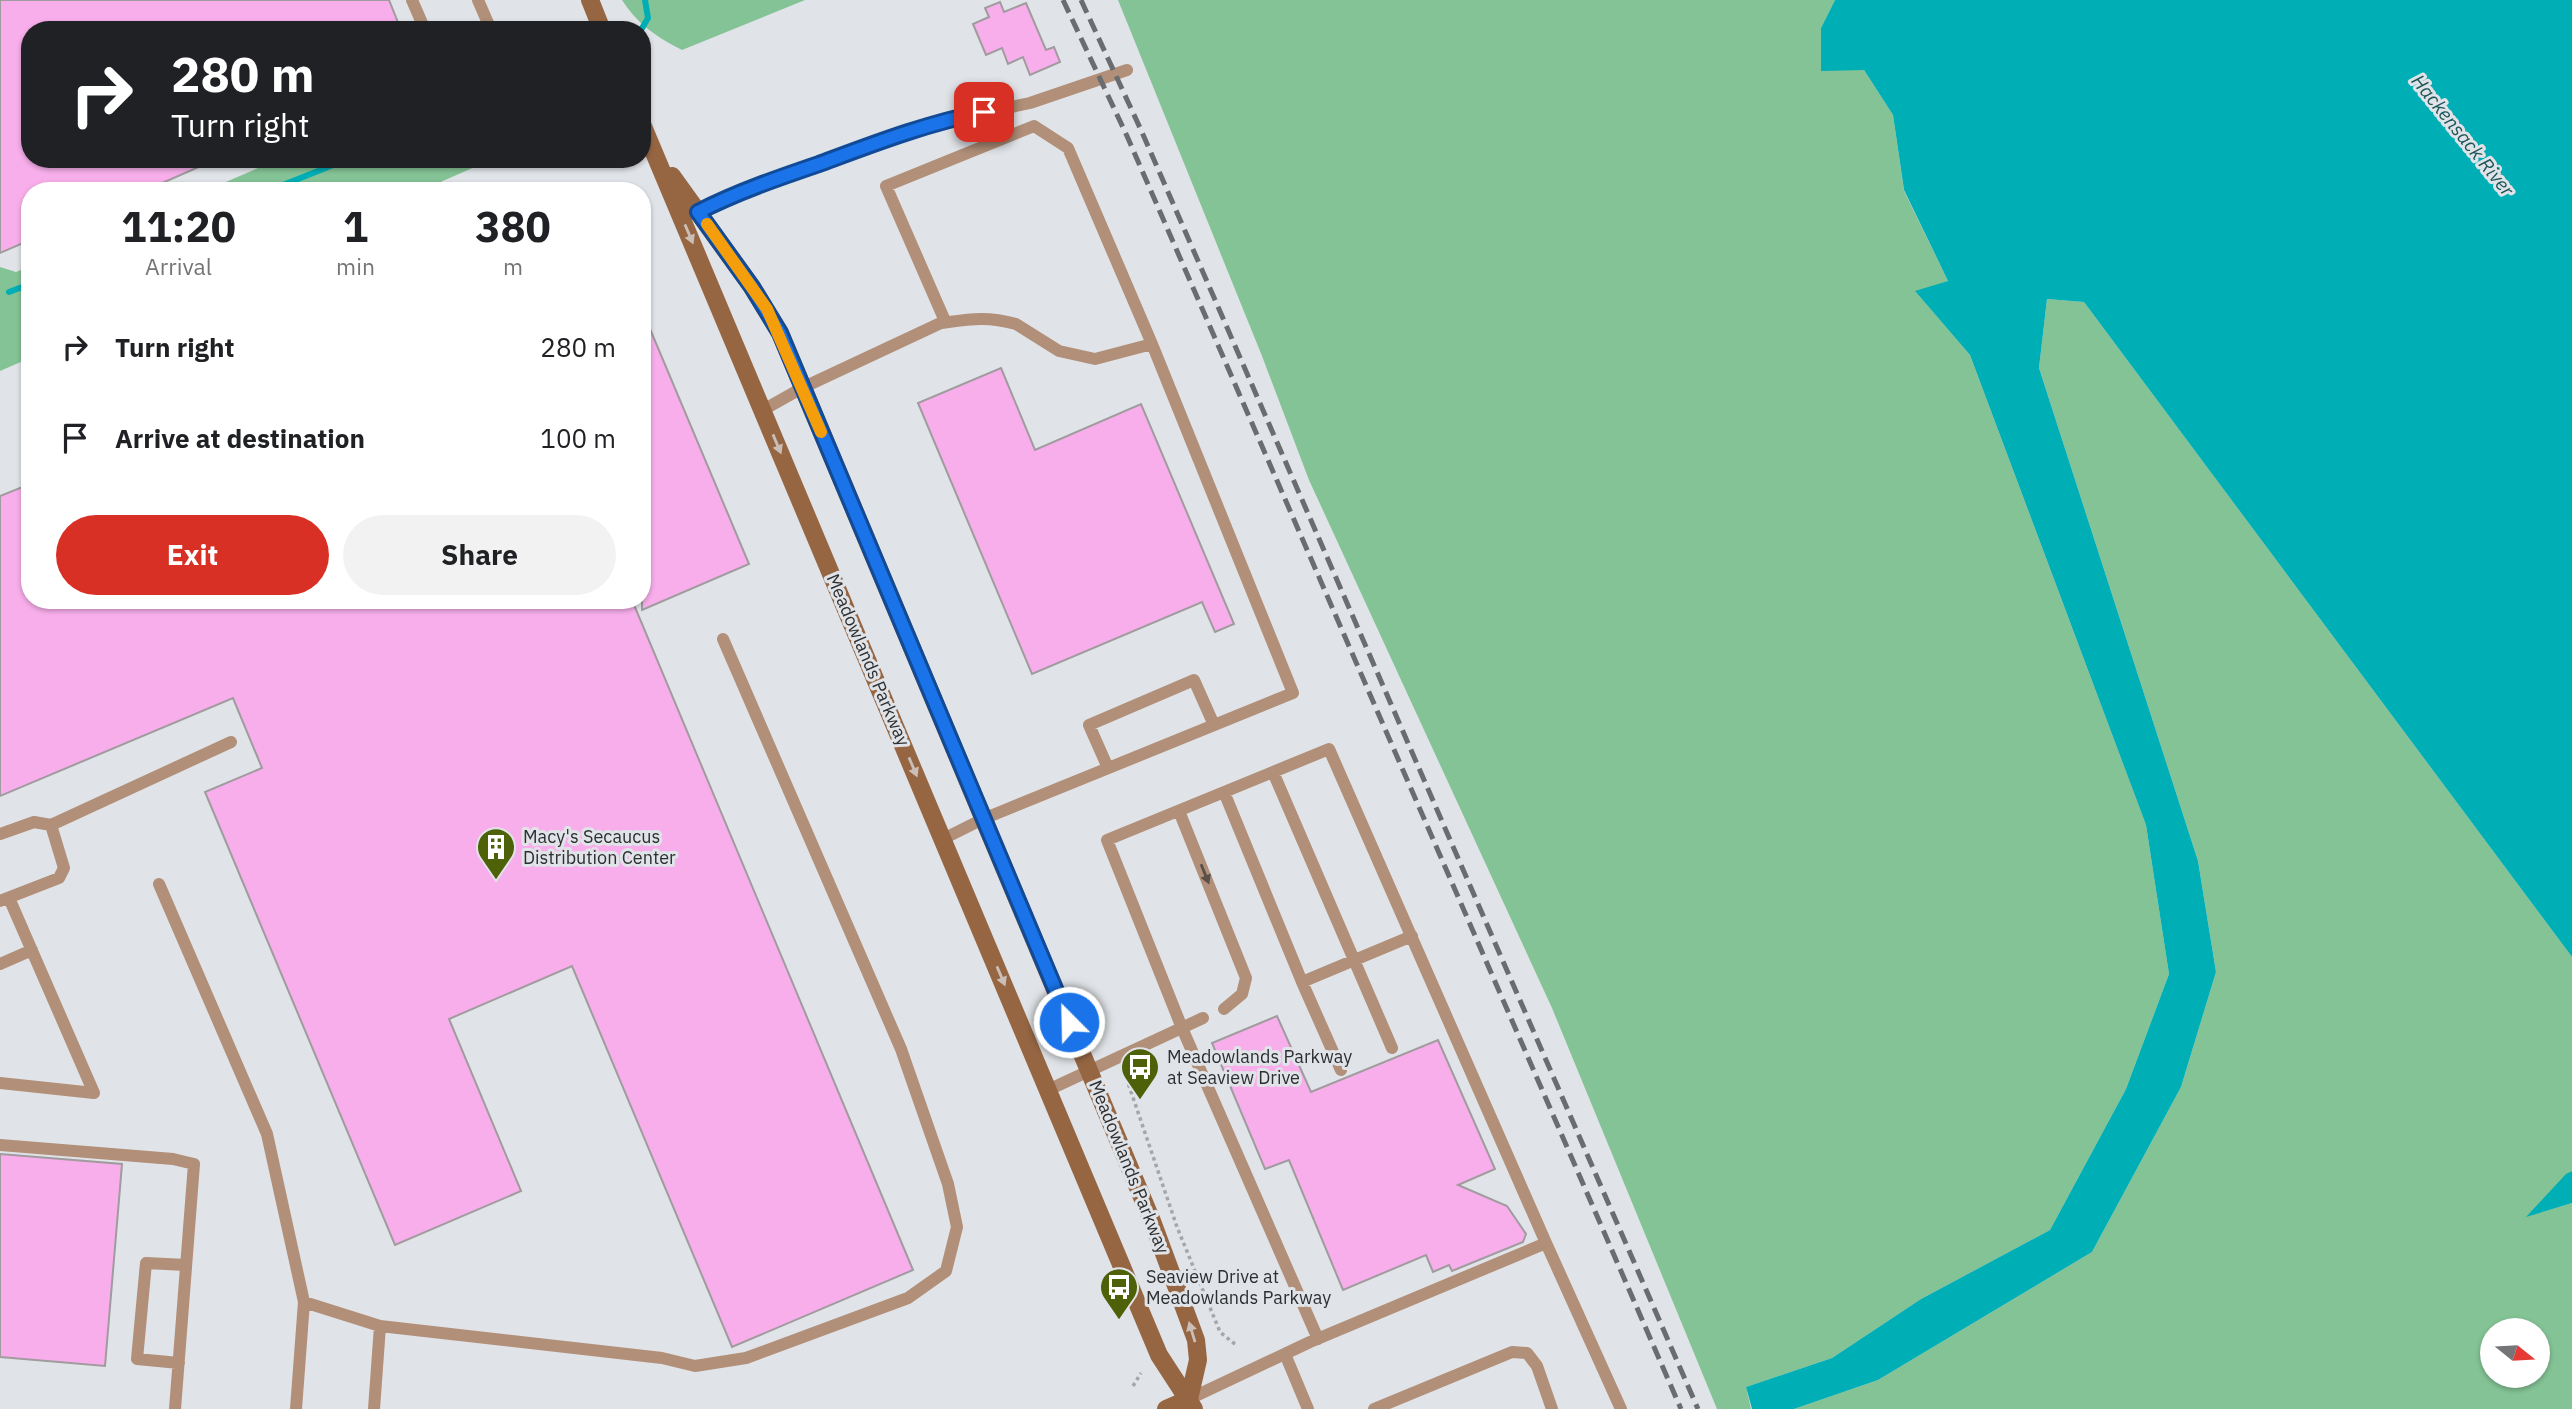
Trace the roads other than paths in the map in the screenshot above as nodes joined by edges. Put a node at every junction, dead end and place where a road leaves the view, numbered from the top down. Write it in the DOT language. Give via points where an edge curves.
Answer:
graph roads {
  1 [pos="412,0"];
  2 [pos="478,0"];
  3 [pos="590,0"];
  4 [pos="421,21"];
  5 [pos="487,21"];
  6 [pos="599,21"];
  7 [pos="1127,70"];
  8 [pos="651,144"];
  9 [pos="653,149"];
  10 [pos="698,212"];
  11 [pos="941,323"];
  12 [pos="1152,344"];
  13 [pos="802,388"];
  14 [pos="763,410"];
  15 [pos="723,639"];
  16 [pos="1214,725"];
  17 [pos="231,742"];
  18 [pos="1108,768"];
  19 [pos="1273,772"];
  20 [pos="1224,792"];
  21 [pos="1179,811"];
  22 [pos="983,818"];
  23 [pos="51,825"];
  24 [pos="0,834"];
  25 [pos="943,839"];
  26 [pos="159,884"];
  27 [pos="4,899"];
  28 [pos="1412,936"];
  29 [pos="32,950"];
  30 [pos="1354,959"];
  31 [pos="0,964"];
  32 [pos="1302,982"];
  33 [pos="1224,1009"];
  34 [pos="1203,1018"];
  35 [pos="1182,1028"];
  36 [pos="1392,1048"];
  37 [pos="1340,1070"];
  38 [pos="1090,1073"];
  39 [pos="0,1083"];
  40 [pos="1048,1090"];
  41 [pos="0,1145"];
  42 [pos="1546,1243"];
  43 [pos="186,1265"];
  44 [pos="304,1302"];
  45 [pos="380,1326"];
  46 [pos="1318,1339"];
  47 [pos="1285,1354"];
  48 [pos="178,1363"];
  49 [pos="1191,1404"];
  50 [pos="175,1409"];
  51 [pos="296,1409"];
  52 [pos="374,1409"];
  53 [pos="1166,1409"];
  54 [pos="1308,1409"];
  55 [pos="1374,1409"];
  56 [pos="1552,1409"];
  57 [pos="1621,1409"];
  1 -- 4 [label="lane"];
  2 -- 5 [label="lane"];
  3 -- 6 [label="street"];
  7 -- 10 [label="lane" via="1030,103 935,123 735,194"];
  8 -- 9 [label="street, Meadowlands Parkway"];
  9 -- 10 [label="street, Meadowlands Parkway"];
  9 -- 14 [label="street, Meadowlands Parkway, one-way"];
  10 -- 13 [label="street, Meadowlands Parkway" via="767,309"];
  11 -- 12 [label="lane" via="988,317 1016,324 1059,351 1095,359"];
  11 -- 12 [label="lane" via="945,321 886,186 1034,126 1068,148"];
  11 -- 13 [label="lane"];
  12 -- 16 [label="lane" via="1293,693"];
  13 -- 14 [label="lane"];
  13 -- 22 [label="street, Meadowlands Parkway"];
  14 -- 25 [label="street, Meadowlands Parkway, one-way"];
  15 -- 45 [label="lane" via="905,1061 948,1184 957,1227 946,1271 908,1298 746,1358 695,1366 662,1358"];
  16 -- 18 [label="lane"];
  16 -- 18 [label="lane" via="1194,680 1089,726"];
  17 -- 23 [label="lane"];
  18 -- 22 [label="lane"];
  19 -- 20 [label="lane"];
  19 -- 28 [label="lane" via="1329,748"];
  19 -- 30 [label="lane"];
  20 -- 21 [label="lane"];
  20 -- 32 [label="lane"];
  21 -- 33 [label="lane, one-way" via="1247,978 1242,994"];
  21 -- 35 [label="lane" via="1107,841"];
  22 -- 25 [label="lane"];
  22 -- 38 [label="street, Meadowlands Parkway"];
  23 -- 24 [label="lane" via="34,822"];
  23 -- 27 [label="lane" via="64,868 59,878"];
  25 -- 40 [label="street, Meadowlands Parkway, one-way"];
  26 -- 44 [label="lane" via="267,1134"];
  27 -- 29 [label="lane"];
  28 -- 30 [label="lane"];
  28 -- 42 [label="lane"];
  29 -- 31 [label="lane"];
  29 -- 39 [label="lane" via="94,1093"];
  30 -- 32 [label="lane"];
  30 -- 36 [label="lane"];
  32 -- 37 [label="lane"];
  34 -- 35 [label="lane"];
  35 -- 38 [label="lane"];
  35 -- 46 [label="lane"];
  38 -- 40 [label="lane"];
  49 -- 38 [label="street, Meadowlands Parkway, one-way" via="1198,1360 1196,1340"];
  40 -- 49 [label="street, Meadowlands Parkway" via="1158,1355"];
  41 -- 43 [label="lane" via="194,1164"];
  42 -- 46 [label="lane"];
  42 -- 57 [label="lane"];
  43 -- 48 [label="lane"];
  43 -- 48 [label="lane" via="146,1263 136,1359"];
  44 -- 45 [label="lane"];
  44 -- 51 [label="lane"];
  45 -- 52 [label="lane"];
  46 -- 47 [label="lane"];
  47 -- 49 [label="lane"];
  47 -- 54 [label="lane"];
  48 -- 50 [label="lane"];
  49 -- 53 [label="street"];
  55 -- 56 [label="lane" via="1512,1352 1527,1353 1537,1366"];
}
